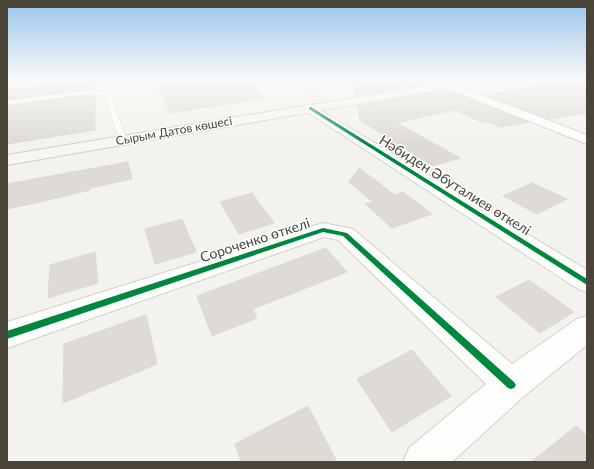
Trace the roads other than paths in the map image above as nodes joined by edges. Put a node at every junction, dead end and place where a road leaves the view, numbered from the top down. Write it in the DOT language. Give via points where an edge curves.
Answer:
graph roads {
  1 [pos="23,101"];
  2 [pos="110,101"];
  3 [pos="349,101"];
  4 [pos="497,101"];
  5 [pos="7,103"];
  6 [pos="310,108"];
  7 [pos="123,140"];
  8 [pos="587,140"];
  9 [pos="7,160"];
  10 [pos="587,282"];
  11 [pos="587,328"];
  12 [pos="7,335"];
  13 [pos="511,385"];
  14 [pos="423,462"];
  1 -- 5 [label="lane"];
  2 -- 7 [label="lane"];
  3 -- 6 [label="main road, Сырым Датов көшесі"];
  4 -- 8 [label="street"];
  6 -- 7 [label="main road, Сырым Датов көшесі"];
  6 -- 10 [label="street, Нәбиден Әбуталиев өткелі"];
  7 -- 9 [label="main road, Сырым Датов көшесі"];
  11 -- 13 [label="street"];
  12 -- 13 [label="street, Сороченко өткелі" via="323,230 335,231 345,234"];
  13 -- 14 [label="street"];
}
